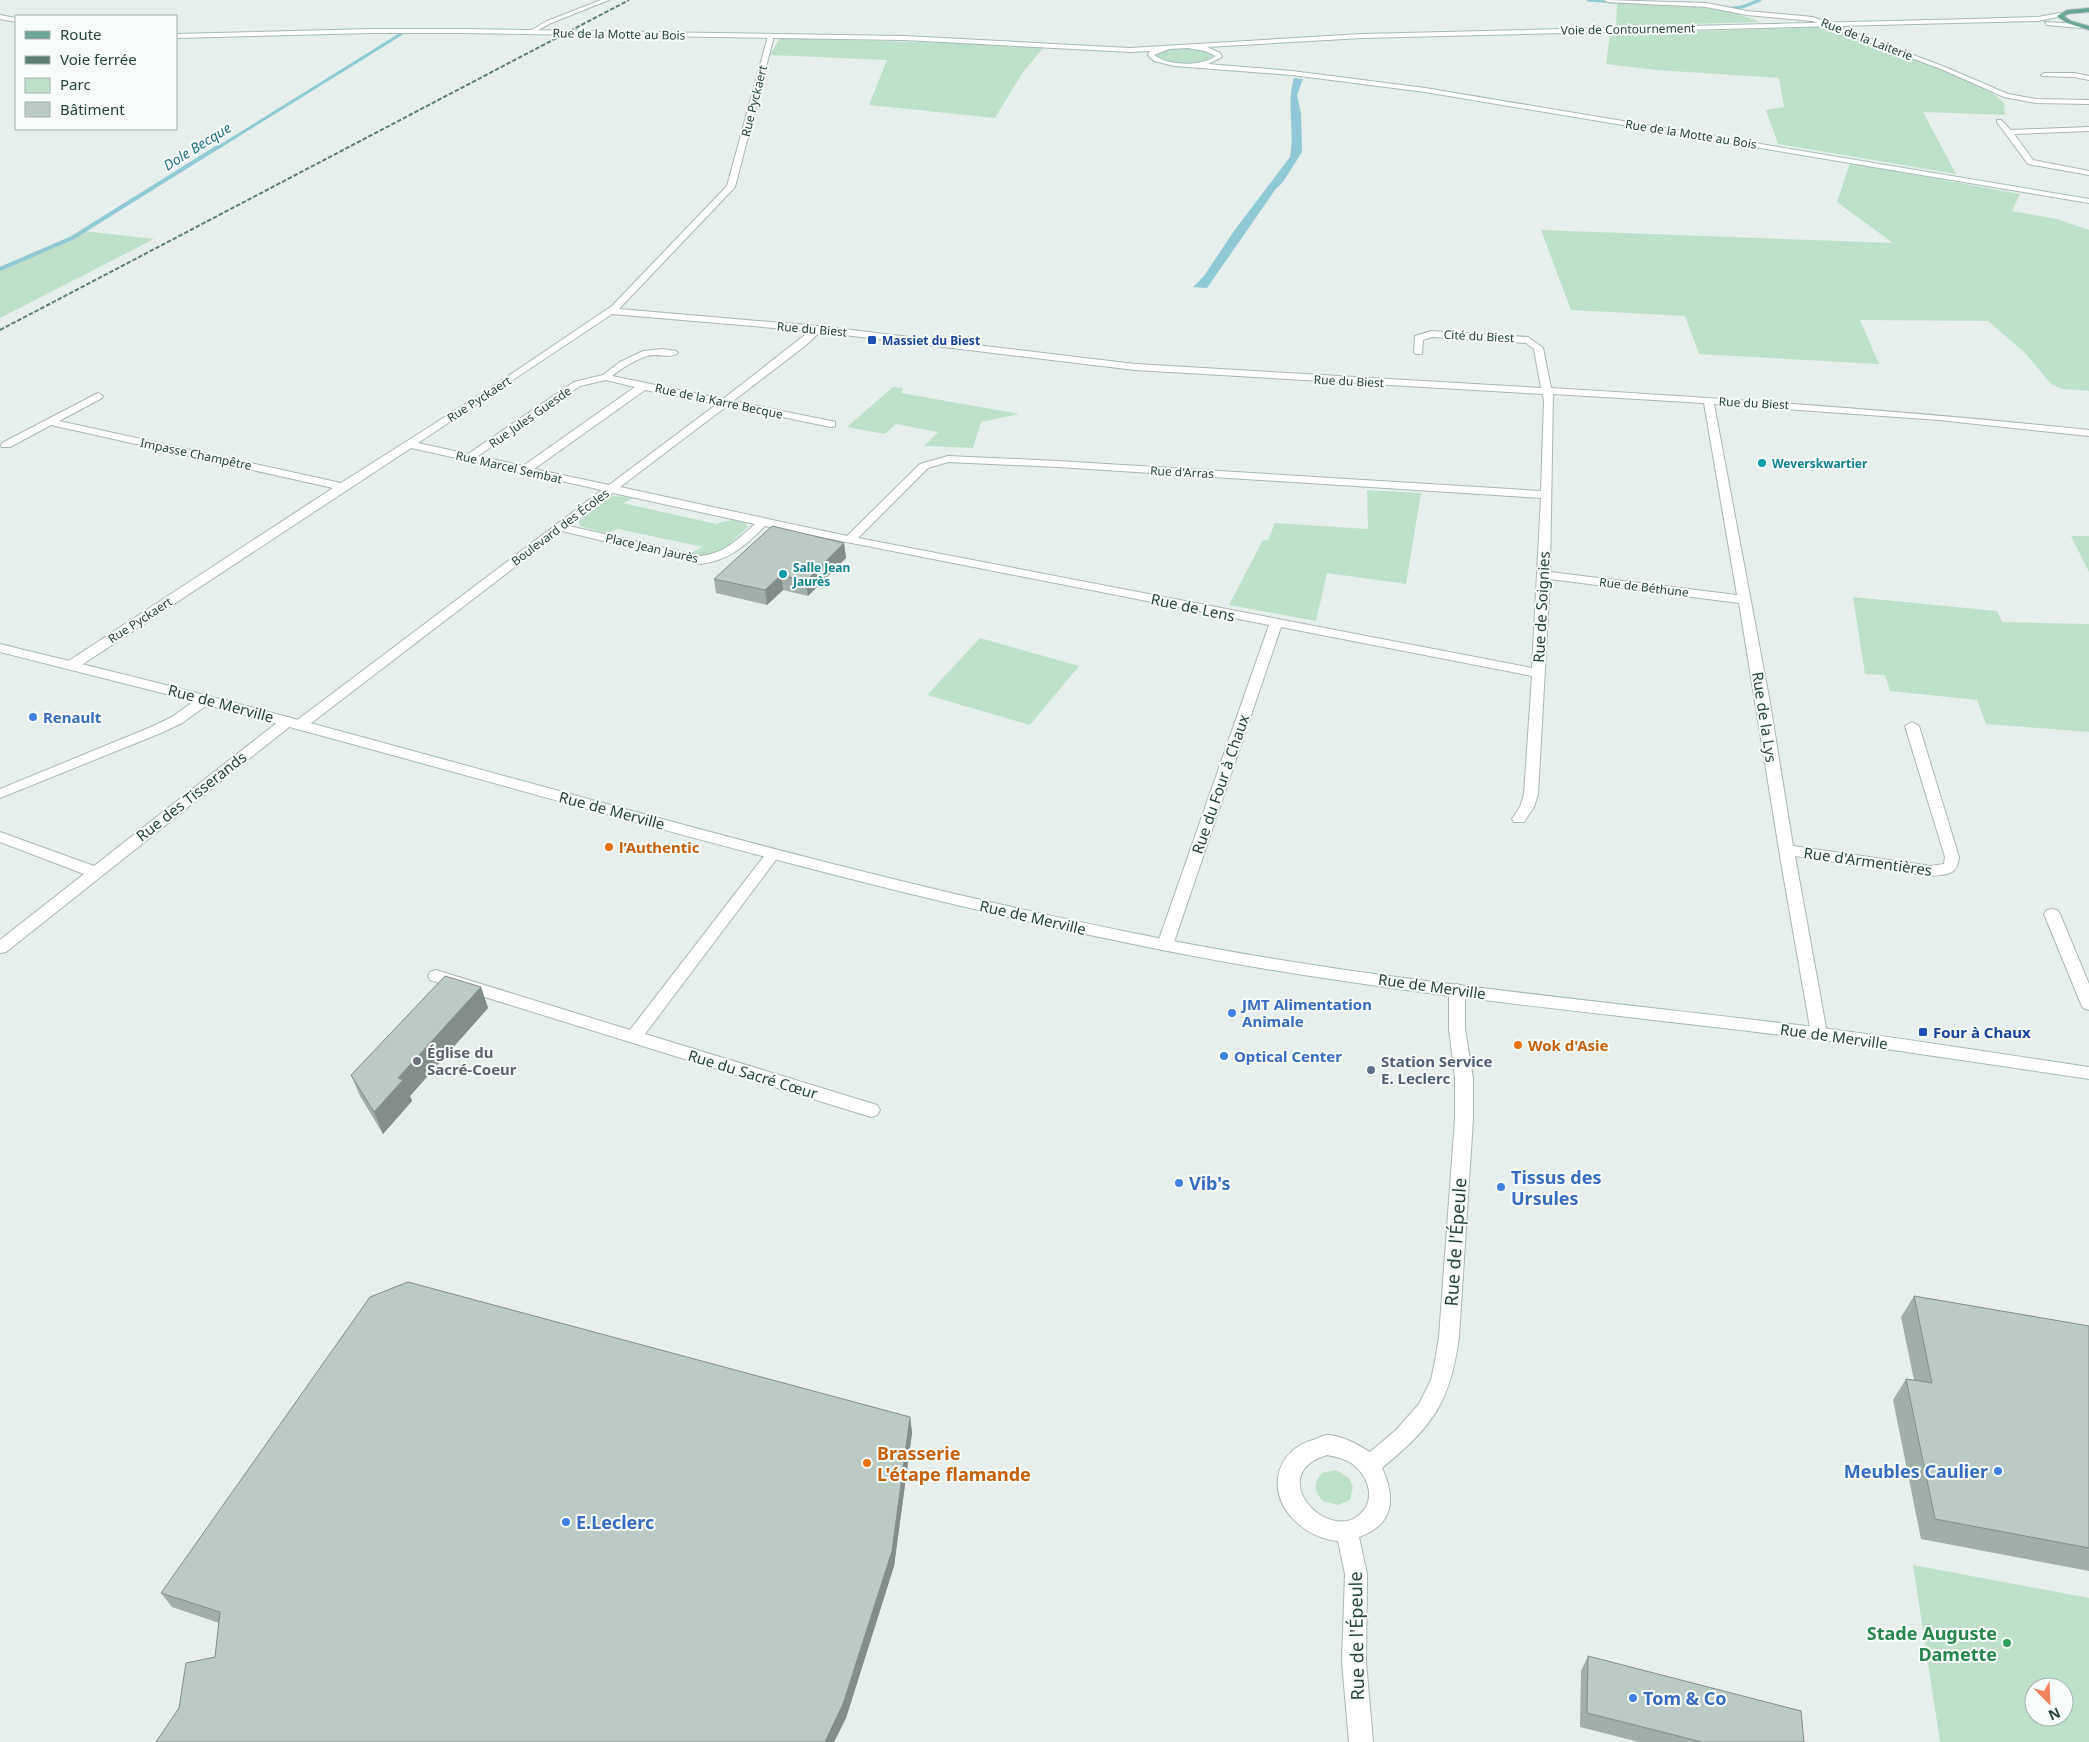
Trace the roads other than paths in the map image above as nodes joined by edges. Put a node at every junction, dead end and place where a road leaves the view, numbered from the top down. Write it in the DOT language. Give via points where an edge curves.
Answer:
graph roads {
  1 [pos="606,0"];
  2 [pos="1607,0"];
  3 [pos="2077,3"];
  4 [pos="2064,4"];
  5 [pos="2089,9"];
  6 [pos="2067,12"];
  7 [pos="2060,16"];
  8 [pos="0,17"];
  9 [pos="15,20"];
  10 [pos="1973,21"];
  11 [pos="1832,25"];
  12 [pos="2080,26"];
  13 [pos="2089,28"];
  14 [pos="529,32"];
  15 [pos="178,36"];
  16 [pos="771,36"];
  17 [pos="1284,40"];
  18 [pos="1061,46"];
  19 [pos="1192,46"];
  20 [pos="1165,48"];
  21 [pos="1218,56"];
  22 [pos="1152,58"];
  23 [pos="1195,64"];
  24 [pos="1292,73"];
  25 [pos="2044,75"];
  26 [pos="2089,78"];
  27 [pos="2089,102"];
  28 [pos="1999,121"];
  29 [pos="2089,129"];
  30 [pos="2009,132"];
  31 [pos="2089,173"];
  32 [pos="2089,201"];
  33 [pos="611,311"];
  34 [pos="818,329"];
  35 [pos="1419,352"];
  36 [pos="673,353"];
  37 [pos="607,377"];
  38 [pos="644,386"];
  39 [pos="1548,392"];
  40 [pos="98,396"];
  41 [pos="1708,400"];
  42 [pos="725,403"];
  43 [pos="50,422"];
  44 [pos="831,424"];
  45 [pos="2089,433"];
  46 [pos="408,444"];
  47 [pos="6,445"];
  48 [pos="469,458"];
  49 [pos="525,470"];
  50 [pos="342,487"];
  51 [pos="610,489"];
  52 [pos="1545,495"];
  53 [pos="763,522"];
  54 [pos="559,527"];
  55 [pos="850,540"];
  56 [pos="1544,575"];
  57 [pos="1744,600"];
  58 [pos="1276,624"];
  59 [pos="0,648"];
  60 [pos="72,665"];
  61 [pos="1537,673"];
  62 [pos="206,699"];
  63 [pos="295,722"];
  64 [pos="1912,726"];
  65 [pos="0,794"];
  66 [pos="1519,819"];
  67 [pos="0,837"];
  68 [pos="1786,850"];
  69 [pos="774,854"];
  70 [pos="94,872"];
  71 [pos="2052,914"];
  72 [pos="1165,945"];
  73 [pos="0,948"];
  74 [pos="436,976"];
  75 [pos="1458,990"];
  76 [pos="2089,1004"];
  77 [pos="1819,1033"];
  78 [pos="634,1037"];
  79 [pos="2089,1073"];
  80 [pos="871,1110"];
  81 [pos="1370,1465"];
  82 [pos="1347,1531"];
  83 [pos="1361,1742"];
  1 -- 14 [label="street"];
  2 -- 11 [label="street, Rue de la Laiterie" via="1700,5 1798,17"];
  3 -- 5 [label="main road"];
  4 -- 6 [label="main road"];
  5 -- 6 [label="main road"];
  6 -- 7 [label="main road"];
  7 -- 10 [label="street, Voie de Contournement"];
  7 -- 12 [label="main road"];
  8 -- 9 [label="street"];
  10 -- 11 [label="street, Voie de Contournement"];
  10 -- 12 [label="street, Voie de Contournement"];
  11 -- 17 [label="street, Voie de Contournement"];
  11 -- 27 [label="street, Rue de la Laiterie" via="2006,96 2042,102"];
  12 -- 13 [label="main road"];
  14 -- 15 [label="street, Rue de la Motte au Bois" via="379,31"];
  14 -- 16 [label="street, Rue de la Motte au Bois"];
  16 -- 18 [label="street, Rue de la Motte au Bois" via="932,39"];
  16 -- 33 [label="street, Rue Pyckaert" via="733,184"];
  17 -- 19 [label="street, Rue de la Motte au Bois"];
  17 -- 21 [label="street" via="1234,48"];
  18 -- 20 [label="street, Rue de la Motte au Bois" via="1130,50"];
  18 -- 22 [label="street, Rue de la Motte au Bois"];
  19 -- 20 [label="street, Rue de la Motte au Bois"];
  19 -- 21 [label="street, Rue de la Motte au Bois" via="1207,49"];
  20 -- 22 [label="street" via="1152,52"];
  21 -- 23 [label="street" via="1209,62"];
  21 -- 24 [label="street, Rue de la Motte au Bois" via="1234,63"];
  22 -- 23 [label="street, Rue de la Motte au Bois" via="1171,64"];
  23 -- 24 [label="street, Rue de la Motte au Bois"];
  24 -- 32 [label="street, Rue de la Motte au Bois" via="1464,96"];
  25 -- 26 [label="street"];
  28 -- 30 [label="street"];
  29 -- 30 [label="street"];
  30 -- 31 [label="street" via="2031,162"];
  33 -- 34 [label="street, Rue du Biest"];
  33 -- 46 [label="street, Rue Pyckaert"];
  34 -- 39 [label="street, Rue du Biest" via="1151,368"];
  34 -- 42 [label="street, Boulevard des Écoles"];
  35 -- 39 [label="street, Cité du Biest" via="1418,338 1431,334 1528,340 1538,348"];
  36 -- 37 [label="street, Rue Jules Guesde" via="642,353"];
  37 -- 38 [label="street, Rue de la Karre Becque"];
  37 -- 48 [label="street, Rue Jules Guesde" via="577,384"];
  38 -- 42 [label="street, Rue de la Karre Becque"];
  38 -- 49 [label="street"];
  39 -- 41 [label="street, Rue du Biest"];
  39 -- 52 [label="street, Rue de Soignies"];
  40 -- 43 [label="street"];
  41 -- 45 [label="street, Rue du Biest" via="1920,415"];
  41 -- 57 [label="street, Rue de la Lys"];
  42 -- 44 [label="street, Rue de la Karre Becque"];
  42 -- 51 [label="street, Boulevard des Écoles"];
  43 -- 47 [label="street"];
  43 -- 50 [label="street, Impasse Champêtre"];
  46 -- 48 [label="street, Rue Marcel Sembat"];
  46 -- 50 [label="street, Rue Pyckaert"];
  48 -- 49 [label="street, Rue Marcel Sembat"];
  49 -- 51 [label="street, Rue Marcel Sembat"];
  50 -- 60 [label="street, Rue Pyckaert"];
  51 -- 53 [label="street"];
  51 -- 54 [label="street, Boulevard des Écoles"];
  52 -- 55 [label="street, Rue d'Arras" via="948,459 924,466"];
  52 -- 56 [label="street, Rue de Soignies"];
  53 -- 54 [label="street, Place Jean Jaurès" via="727,554 708,560"];
  53 -- 55 [label="street"];
  54 -- 63 [label="street, Boulevard des Écoles"];
  55 -- 58 [label="street, Rue de Lens"];
  56 -- 57 [label="street, Rue de Béthune"];
  56 -- 61 [label="street, Rue de Soignies"];
  57 -- 68 [label="street, Rue de la Lys"];
  58 -- 61 [label="street, Rue de Lens"];
  58 -- 72 [label="street, Rue du Four à Chaux"];
  59 -- 60 [label="street, Rue de Merville"];
  60 -- 62 [label="street, Rue de Merville"];
  61 -- 66 [label="street, Rue de Soignies" via="1531,794"];
  62 -- 63 [label="street, Rue de Merville"];
  62 -- 65 [label="street" via="177,720 156,730"];
  63 -- 69 [label="street, Rue de Merville"];
  63 -- 70 [label="street, Rue des Tisserands"];
  64 -- 68 [label="street, Rue d'Armentières" via="1952,857 1951,866 1931,871"];
  67 -- 70 [label="street"];
  68 -- 77 [label="street, Rue de la Lys"];
  69 -- 72 [label="street, Rue de Merville" via="1007,912"];
  69 -- 78 [label="street"];
  70 -- 73 [label="street, Rue des Tisserands"];
  71 -- 76 [label="street"];
  72 -- 75 [label="street, Rue de Merville"];
  74 -- 78 [label="street, Rue du Sacré Cœur"];
  75 -- 77 [label="street, Rue de Merville"];
  75 -- 81 [label="street, Rue de l'Épeule" via="1457,1029 1464,1078 1464,1119 1447,1353 1441,1382 1425,1415"];
  77 -- 79 [label="street, Rue de Merville"];
  78 -- 80 [label="street, Rue du Sacré Cœur"];
  81 -- 82 [label="street" via="1378,1479 1380,1501 1371,1518"];
  81 -- 82 [label="street" via="1351,1450 1327,1444 1306,1451 1292,1466 1289,1487 1297,1508 1323,1528"];
  82 -- 83 [label="street, Rue de l'Épeule" via="1356,1574 1354,1662"];
}
